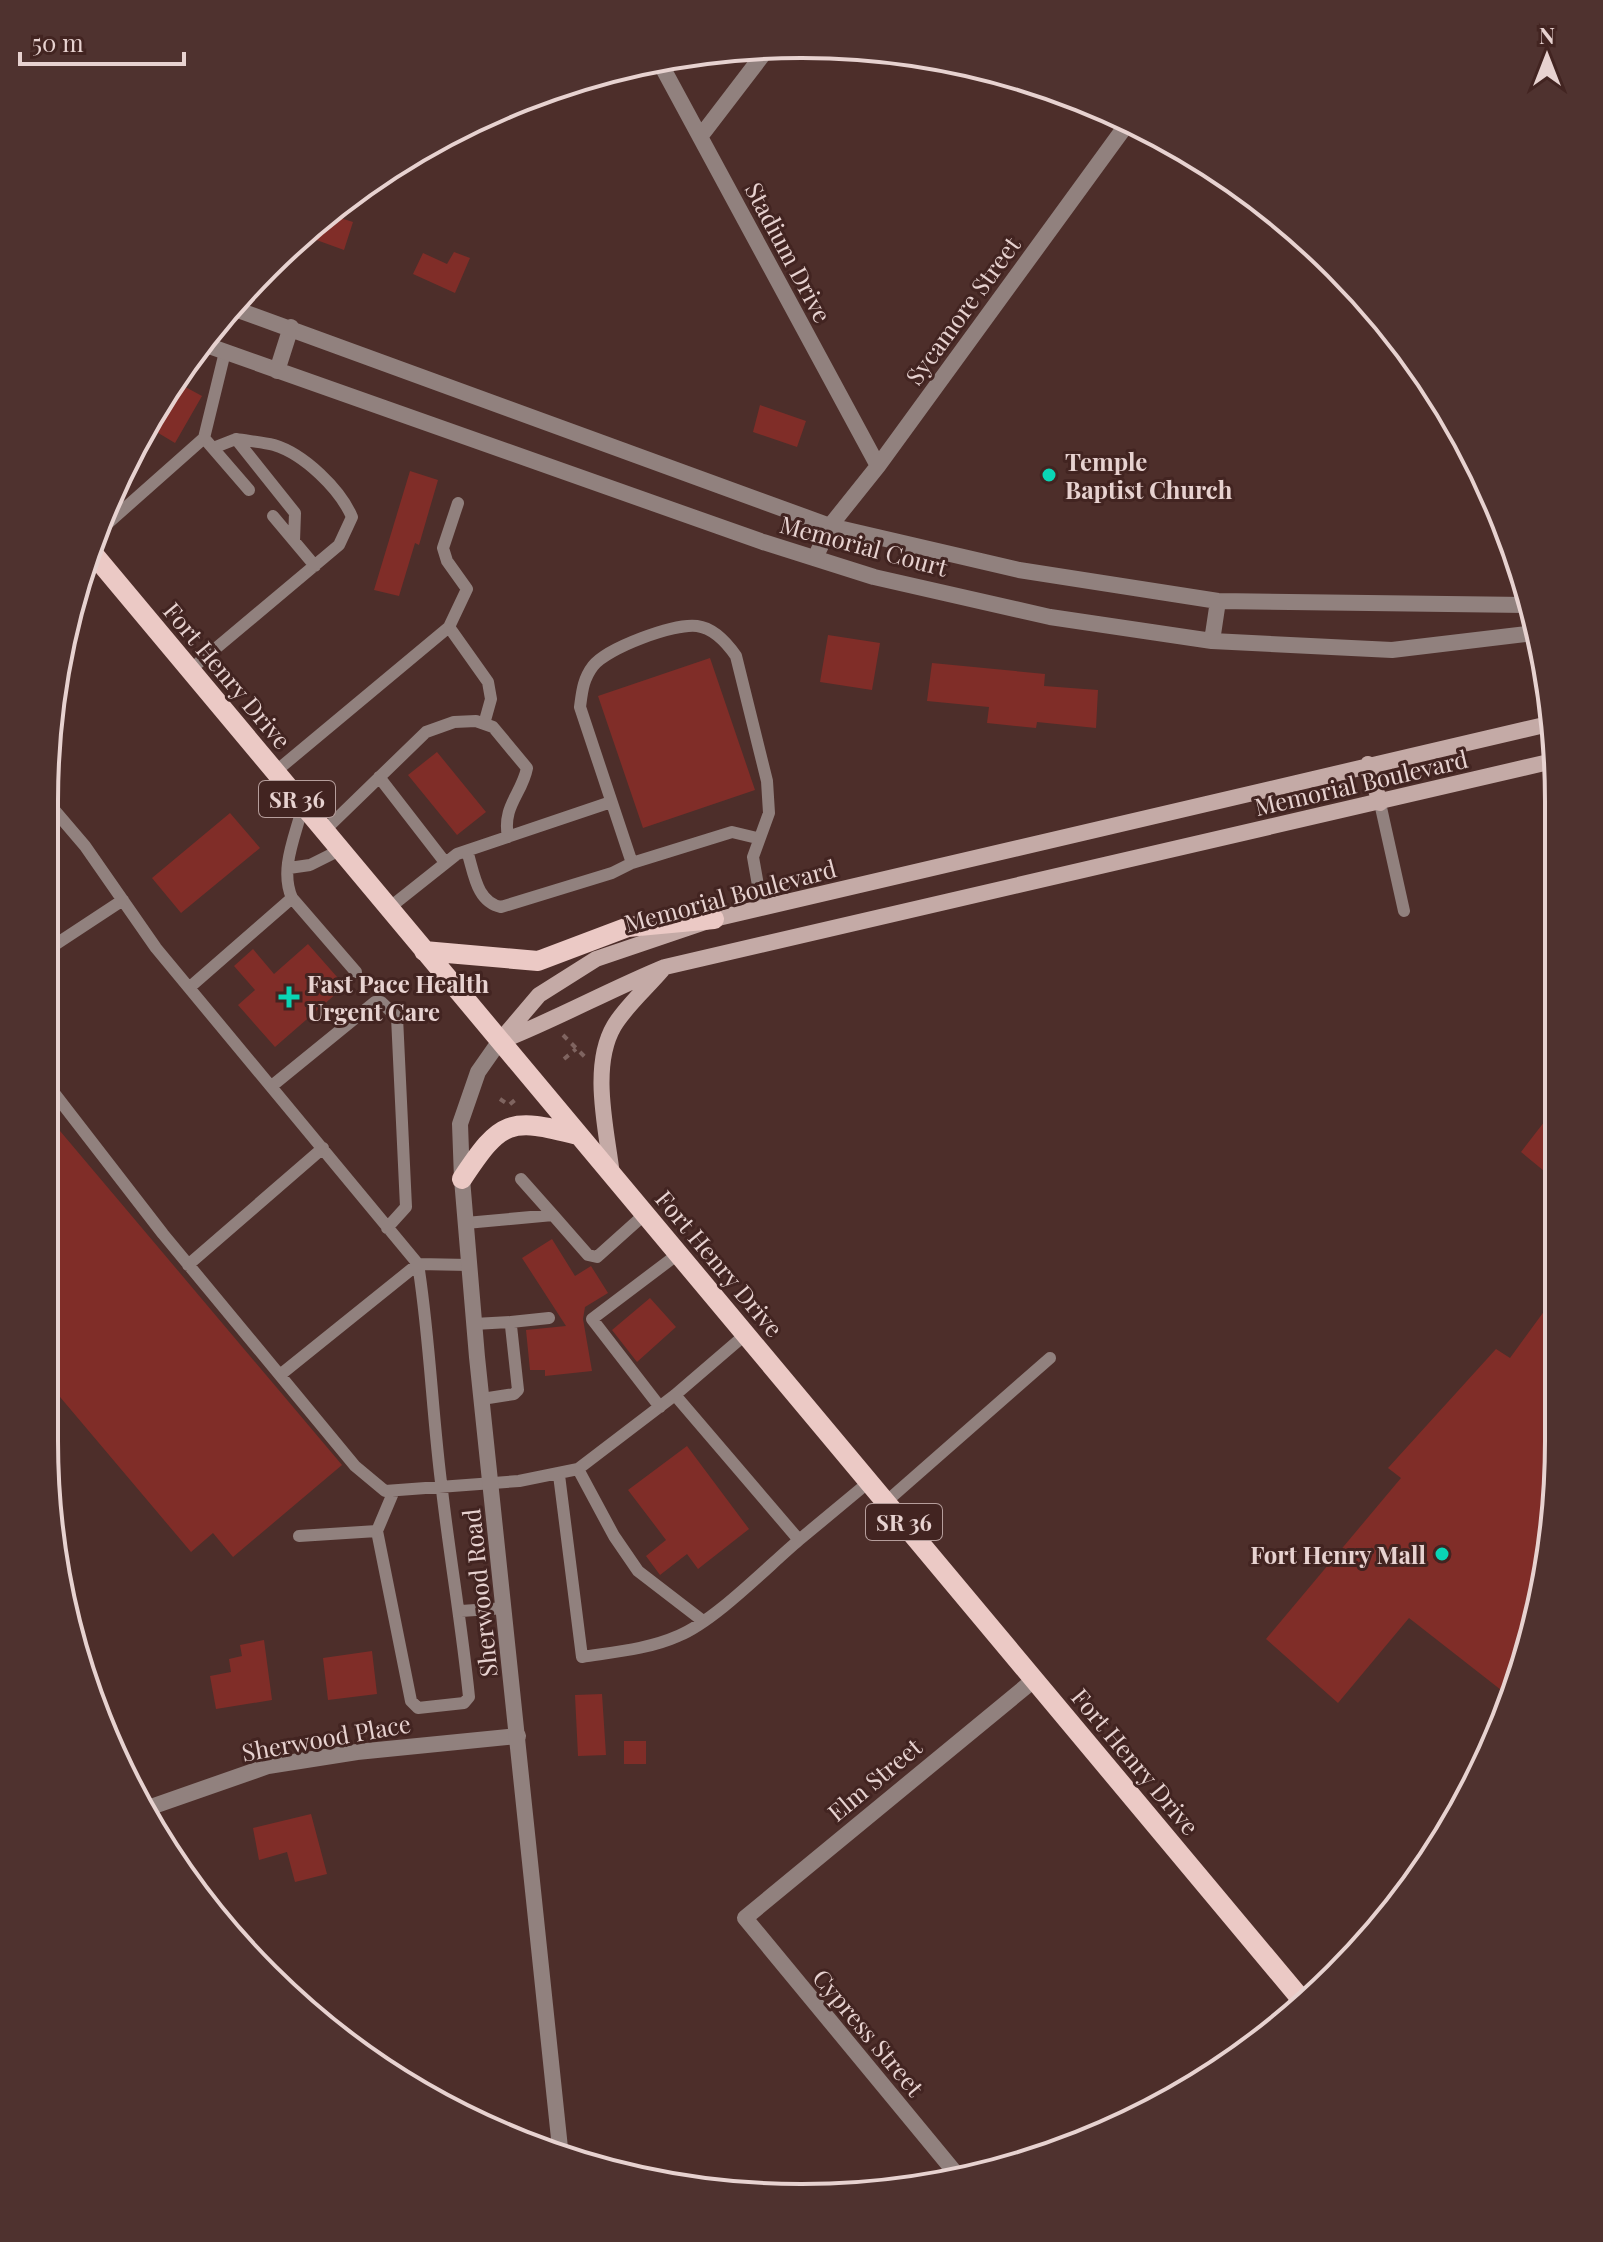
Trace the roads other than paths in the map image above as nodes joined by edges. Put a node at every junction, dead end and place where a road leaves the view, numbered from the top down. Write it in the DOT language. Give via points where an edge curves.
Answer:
graph roads {
  1 [pos="759,60"];
  2 [pos="664,71"];
  3 [pos="1122,131"];
  4 [pos="700,137"];
  5 [pos="243,311"];
  6 [pos="291,327"];
  7 [pos="217,349"];
  8 [pos="277,371"];
  9 [pos="204,438"];
  10 [pos="236,439"];
  11 [pos="213,448"];
  12 [pos="878,466"];
  13 [pos="249,490"];
  14 [pos="458,503"];
  15 [pos="273,516"];
  16 [pos="115,517"];
  17 [pos="830,526"];
  18 [pos="294,541"];
  19 [pos="815,558"];
  20 [pos="96,565"];
  21 [pos="315,566"];
  22 [pos="1218,601"];
  23 [pos="1519,605"];
  24 [pos="449,627"];
  25 [pos="1526,634"];
  26 [pos="1212,641"];
  27 [pos="190,670"];
  28 [pos="484,724"];
  29 [pos="1541,726"];
  30 [pos="1543,763"];
  31 [pos="1368,764"];
  32 [pos="275,772"];
  33 [pos="379,777"];
  34 [pos="611,802"];
  35 [pos="1380,803"];
  36 [pos="303,805"];
  37 [pos="58,816"];
  38 [pos="324,831"];
  39 [pos="508,837"];
  40 [pos="757,838"];
  41 [pos="340,850"];
  42 [pos="467,851"];
  43 [pos="444,861"];
  44 [pos="632,863"];
  45 [pos="289,868"];
  46 [pos="292,898"];
  47 [pos="123,900"];
  48 [pos="389,908"];
  49 [pos="762,908"];
  50 [pos="1404,911"];
  51 [pos="714,919"];
  52 [pos="58,943"];
  53 [pos="424,951"];
  54 [pos="665,967"];
  55 [pos="356,972"];
  56 [pos="190,987"];
  57 [pos="499,1042"];
  58 [pos="273,1085"];
  59 [pos="58,1098"];
  60 [pos="578,1135"];
  61 [pos="323,1148"];
  62 [pos="612,1175"];
  63 [pos="462,1179"];
  64 [pos="521,1179"];
  65 [pos="645,1214"];
  66 [pos="553,1215"];
  67 [pos="466,1223"];
  68 [pos="387,1228"];
  69 [pos="678,1254"];
  70 [pos="418,1264"];
  71 [pos="188,1265"];
  72 [pos="469,1265"];
  73 [pos="549,1318"];
  74 [pos="511,1322"];
  75 [pos="474,1324"];
  76 [pos="746,1334"];
  77 [pos="1050,1358"];
  78 [pos="280,1375"];
  79 [pos="675,1395"];
  80 [pos="482,1399"];
  81 [pos="660,1407"];
  82 [pos="578,1469"];
  83 [pos="559,1475"];
  84 [pos="870,1481"];
  85 [pos="492,1484"];
  86 [pos="442,1489"];
  87 [pos="393,1493"];
  88 [pos="887,1501"];
  89 [pos="377,1531"];
  90 [pos="299,1536"];
  91 [pos="799,1540"];
  92 [pos="505,1608"];
  93 [pos="461,1611"];
  94 [pos="703,1621"];
  95 [pos="1035,1679"];
  96 [pos="518,1736"];
  97 [pos="155,1806"];
  98 [pos="745,1918"];
  99 [pos="1297,1994"];
  100 [pos="560,2144"];
  101 [pos="952,2169"];
  1 -- 4 [label="street"];
  2 -- 4 [label="street, Stadium Drive"];
  3 -- 12 [label="street, Sycamore Street"];
  4 -- 12 [label="street, Stadium Drive"];
  5 -- 6 [label="street, Memorial Court"];
  6 -- 8 [label="street"];
  6 -- 17 [label="street, Memorial Court"];
  7 -- 8 [label="street, Memorial Court"];
  7 -- 9 [label="lane"];
  8 -- 19 [label="street, Memorial Court"];
  9 -- 11 [label="lane"];
  9 -- 16 [label="lane"];
  10 -- 11 [label="lane"];
  10 -- 18 [label="lane" via="295,513"];
  10 -- 21 [label="lane" via="276,446 310,467 345,501 352,517 339,545"];
  11 -- 13 [label="lane"];
  12 -- 17 [label="street, Sycamore Street"];
  14 -- 24 [label="lane" via="443,548 467,589"];
  15 -- 18 [label="lane"];
  17 -- 19 [label="street, Sycamore Street"];
  17 -- 22 [label="street, Memorial Court" via="1019,570"];
  18 -- 21 [label="lane"];
  19 -- 26 [label="street, Memorial Court" via="874,577 1050,617"];
  20 -- 27 [label="main road, Fort Henry Drive / SR 36"];
  21 -- 27 [label="lane"];
  22 -- 23 [label="street, Memorial Court"];
  22 -- 26 [label="street"];
  24 -- 28 [label="lane" via="488,682 491,699"];
  24 -- 32 [label="lane"];
  25 -- 26 [label="street, Memorial Court" via="1392,650"];
  27 -- 32 [label="main road, Fort Henry Drive / SR 36"];
  28 -- 33 [label="lane" via="454,722 426,732"];
  28 -- 39 [label="lane" via="493,727 527,768 513,796"];
  29 -- 31 [label="main road, Memorial Boulevard"];
  30 -- 35 [label="main road, Memorial Boulevard"];
  31 -- 35 [label="main road"];
  31 -- 49 [label="main road, Memorial Boulevard"];
  32 -- 36 [label="main road, Fort Henry Drive / SR 36"];
  33 -- 38 [label="lane"];
  33 -- 43 [label="lane"];
  34 -- 39 [label="lane"];
  34 -- 40 [label="lane" via="580,707 583,683 609,652 672,628 699,626 724,640 740,671 767,781 769,813"];
  34 -- 44 [label="lane"];
  35 -- 50 [label="lane"];
  35 -- 54 [label="main road, Memorial Boulevard"];
  36 -- 38 [label="main road, Fort Henry Drive / SR 36"];
  36 -- 45 [label="lane"];
  37 -- 47 [label="lane"];
  38 -- 41 [label="main road, Fort Henry Drive / SR 36"];
  39 -- 42 [label="lane"];
  40 -- 44 [label="lane" via="732,832"];
  40 -- 49 [label="lane" via="753,857"];
  41 -- 45 [label="lane" via="310,865"];
  41 -- 48 [label="main road, Fort Henry Drive / SR 36"];
  42 -- 43 [label="lane"];
  42 -- 44 [label="lane" via="483,898 501,907"];
  43 -- 48 [label="lane"];
  45 -- 46 [label="lane" via="286,884"];
  46 -- 55 [label="lane"];
  46 -- 56 [label="lane"];
  47 -- 52 [label="lane"];
  47 -- 56 [label="lane"];
  48 -- 53 [label="main road, Fort Henry Drive / SR 36"];
  49 -- 51 [label="main road, Memorial Boulevard"];
  51 -- 53 [label="main road" via="628,927 538,961"];
  51 -- 57 [label="main road, Memorial Boulevard" via="596,959 539,995"];
  53 -- 57 [label="main road, Fort Henry Drive / SR 36"];
  54 -- 57 [label="main road, Memorial Boulevard"];
  54 -- 62 [label="main road" via="613,1026 604,1056"];
  56 -- 58 [label="lane"];
  57 -- 60 [label="main road, Fort Henry Drive / SR 36"];
  57 -- 63 [label="street, Sherwood Road" via="478,1072 460,1124"];
  58 -- 61 [label="lane"];
  58 -- 68 [label="lane" via="375,1002 397,1017 406,1207"];
  59 -- 71 [label="lane"];
  60 -- 62 [label="main road, Fort Henry Drive / SR 36"];
  60 -- 63 [label="main road" via="514,1125 496,1133"];
  61 -- 68 [label="lane"];
  61 -- 71 [label="lane"];
  62 -- 65 [label="main road, Fort Henry Drive / SR 36"];
  63 -- 67 [label="street, Sherwood Road"];
  64 -- 66 [label="lane"];
  65 -- 66 [label="lane" via="597,1257 588,1255"];
  65 -- 69 [label="main road, Fort Henry Drive / SR 36"];
  66 -- 67 [label="lane"];
  67 -- 72 [label="street, Sherwood Road"];
  68 -- 70 [label="lane"];
  69 -- 76 [label="main road, Fort Henry Drive / SR 36"];
  69 -- 81 [label="lane" via="592,1319"];
  70 -- 72 [label="lane"];
  70 -- 78 [label="lane"];
  70 -- 86 [label="lane"];
  71 -- 78 [label="lane"];
  72 -- 75 [label="street, Sherwood Road"];
  73 -- 74 [label="lane"];
  74 -- 75 [label="lane"];
  74 -- 80 [label="lane" via="518,1390"];
  75 -- 80 [label="street, Sherwood Road"];
  76 -- 79 [label="lane"];
  76 -- 84 [label="main road, Fort Henry Drive / SR 36"];
  77 -- 88 [label="lane"];
  78 -- 87 [label="lane" via="355,1466"];
  79 -- 81 [label="lane"];
  79 -- 91 [label="lane"];
  80 -- 85 [label="street, Sherwood Road"];
  81 -- 82 [label="lane"];
  82 -- 83 [label="lane"];
  82 -- 94 [label="lane" via="638,1571"];
  83 -- 85 [label="lane"];
  83 -- 94 [label="lane" via="582,1657 657,1644"];
  84 -- 88 [label="main road, Fort Henry Drive / SR 36"];
  84 -- 91 [label="lane"];
  85 -- 86 [label="lane"];
  85 -- 92 [label="street, Sherwood Road"];
  86 -- 87 [label="lane"];
  86 -- 93 [label="lane"];
  87 -- 89 [label="lane"];
  88 -- 95 [label="main road, Fort Henry Drive / SR 36"];
  89 -- 90 [label="lane"];
  89 -- 93 [label="lane" via="411,1701 418,1708 464,1703 469,1697"];
  91 -- 94 [label="lane"];
  92 -- 93 [label="lane"];
  92 -- 96 [label="street, Sherwood Road"];
  95 -- 98 [label="street, Elm Street"];
  95 -- 99 [label="main road, Fort Henry Drive / SR 36"];
  96 -- 97 [label="street, Sherwood Place" via="268,1766"];
  96 -- 100 [label="street, Sherwood Road"];
  98 -- 101 [label="street, Cypress Street"];
}
